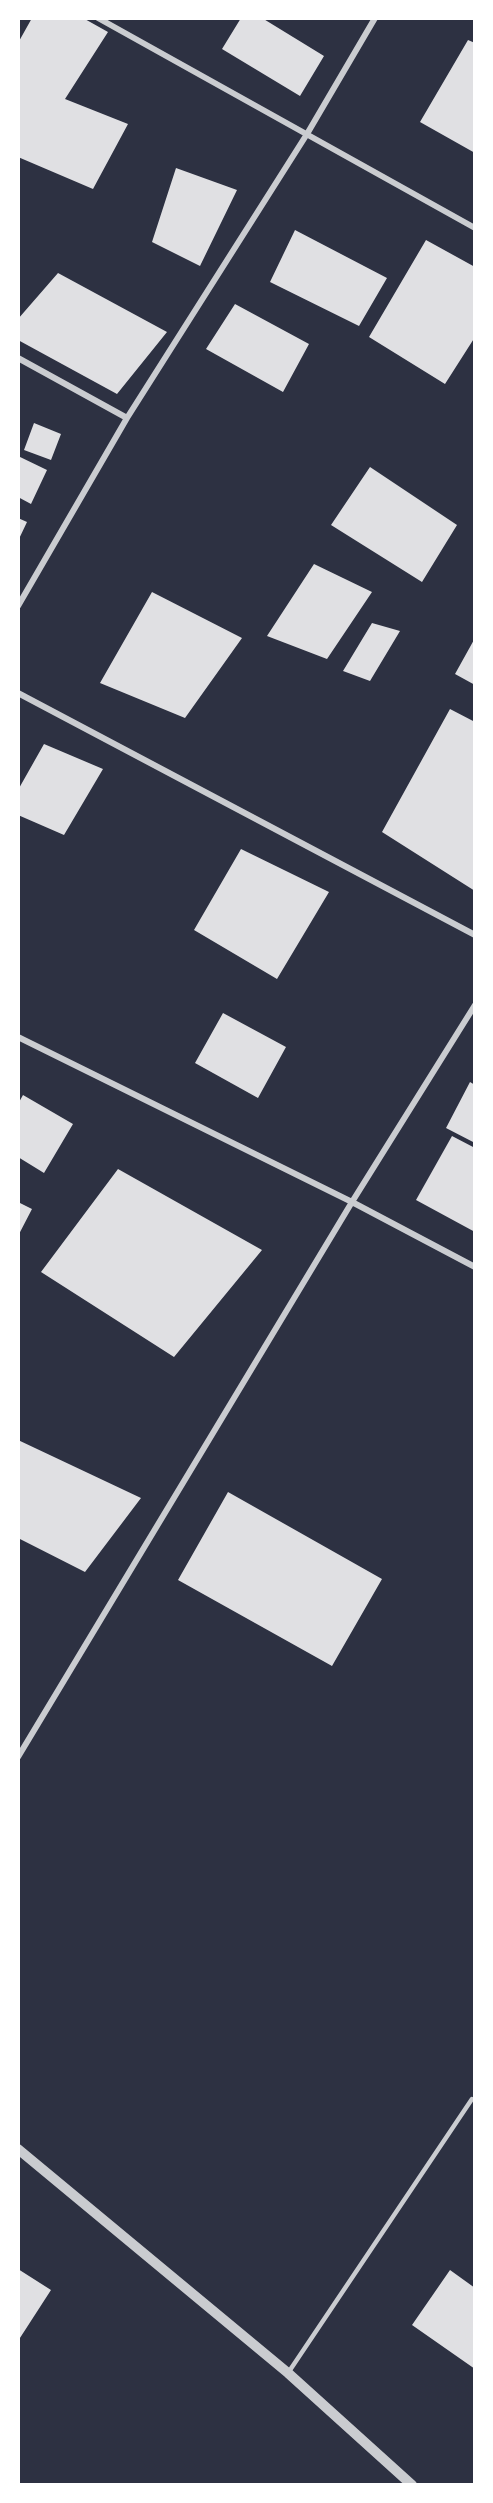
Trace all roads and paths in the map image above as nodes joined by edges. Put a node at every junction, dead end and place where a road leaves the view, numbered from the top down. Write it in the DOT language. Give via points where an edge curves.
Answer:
graph roads {
  1 [pos="98,18"];
  2 [pos="375,18"];
  3 [pos="307,134"];
  4 [pos="475,228"];
  5 [pos="18,358"];
  6 [pos="127,418"];
  7 [pos="18,606"];
  8 [pos="18,693"];
  9 [pos="475,934"];
  10 [pos="475,1005"];
  11 [pos="18,1037"];
  12 [pos="352,1202"];
  13 [pos="475,1267"];
  14 [pos="18,1757"];
  15 [pos="472,2099"];
  16 [pos="18,2149"];
  17 [pos="288,2373"];
  18 [pos="412,2485"];
  1 -- 3 [label="street"];
  2 -- 3 [label="street"];
  3 -- 4 [label="street"];
  3 -- 6 [label="street"];
  5 -- 6 [label="street"];
  6 -- 7 [label="street"];
  8 -- 9 [label="street"];
  10 -- 12 [label="street"];
  11 -- 12 [label="street"];
  12 -- 13 [label="street"];
  12 -- 14 [label="street"];
  15 -- 17 [label="lane"];
  16 -- 17 [label="street"];
  17 -- 18 [label="street"];
}
